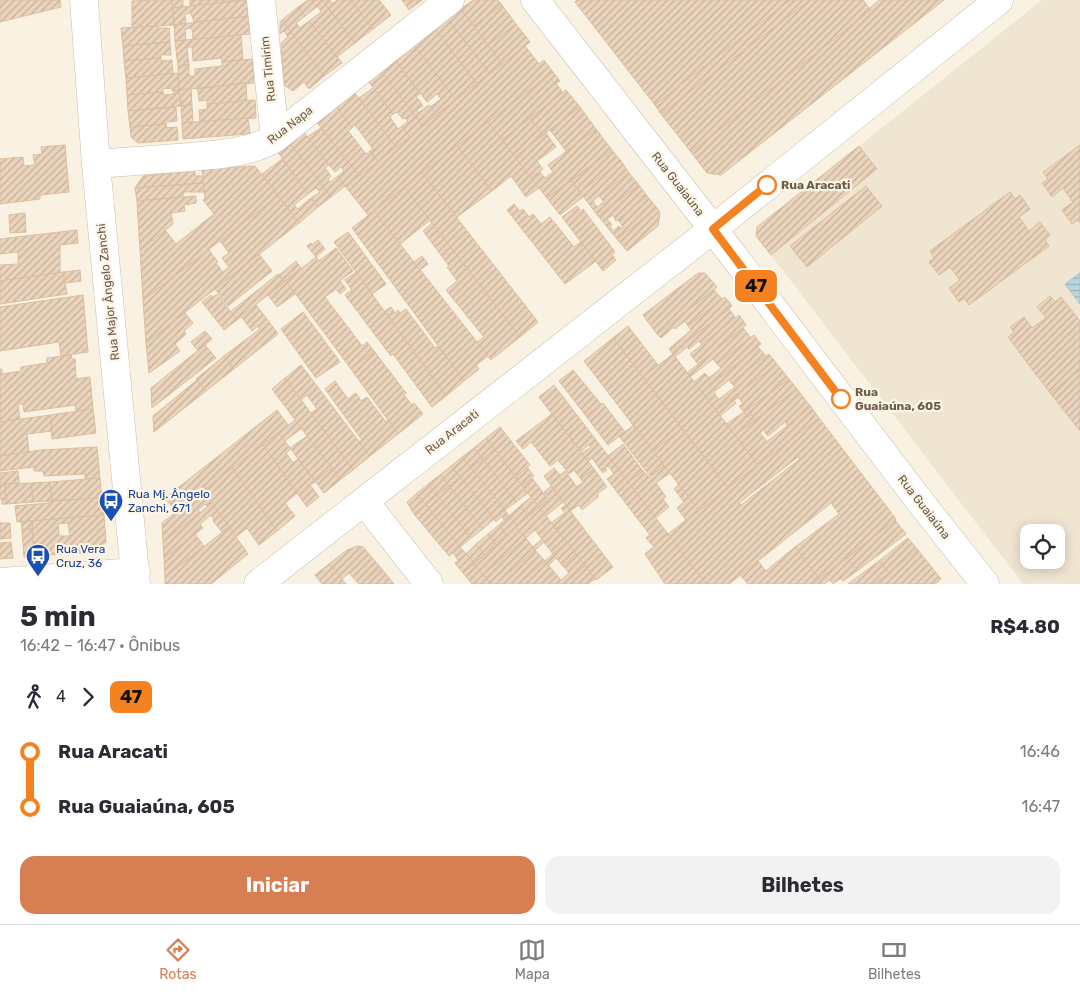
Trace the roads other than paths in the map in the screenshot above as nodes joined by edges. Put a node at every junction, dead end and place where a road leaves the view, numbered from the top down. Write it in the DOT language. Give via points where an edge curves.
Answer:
graph roads {
  1 [pos="84,0"];
  2 [pos="261,0"];
  3 [pos="450,0"];
  4 [pos="535,0"];
  5 [pos="999,0"];
  6 [pos="275,138"];
  7 [pos="96,164"];
  8 [pos="713,229"];
  9 [pos="364,501"];
  10 [pos="136,578"];
  11 [pos="0,582"];
  12 [pos="258,584"];
  13 [pos="429,584"];
  14 [pos="985,584"];
  1 -- 7 [label="street, Rua Major Ângelo Zanchi"];
  2 -- 6 [label="street, Rua Timirim"];
  3 -- 6 [label="street, Rua Napa"];
  4 -- 8 [label="street, Rua Guaiaúna"];
  5 -- 8 [label="street, Rua Aracati"];
  6 -- 7 [label="street, Rua Napa" via="248,150"];
  7 -- 10 [label="street, Rua Major Ângelo Zanchi"];
  8 -- 9 [label="street, Rua Aracati"];
  8 -- 14 [label="street, Rua Guaiaúna"];
  9 -- 12 [label="street, Rua Aracati"];
  9 -- 13 [label="street"];
  10 -- 11 [label="street"];
}
